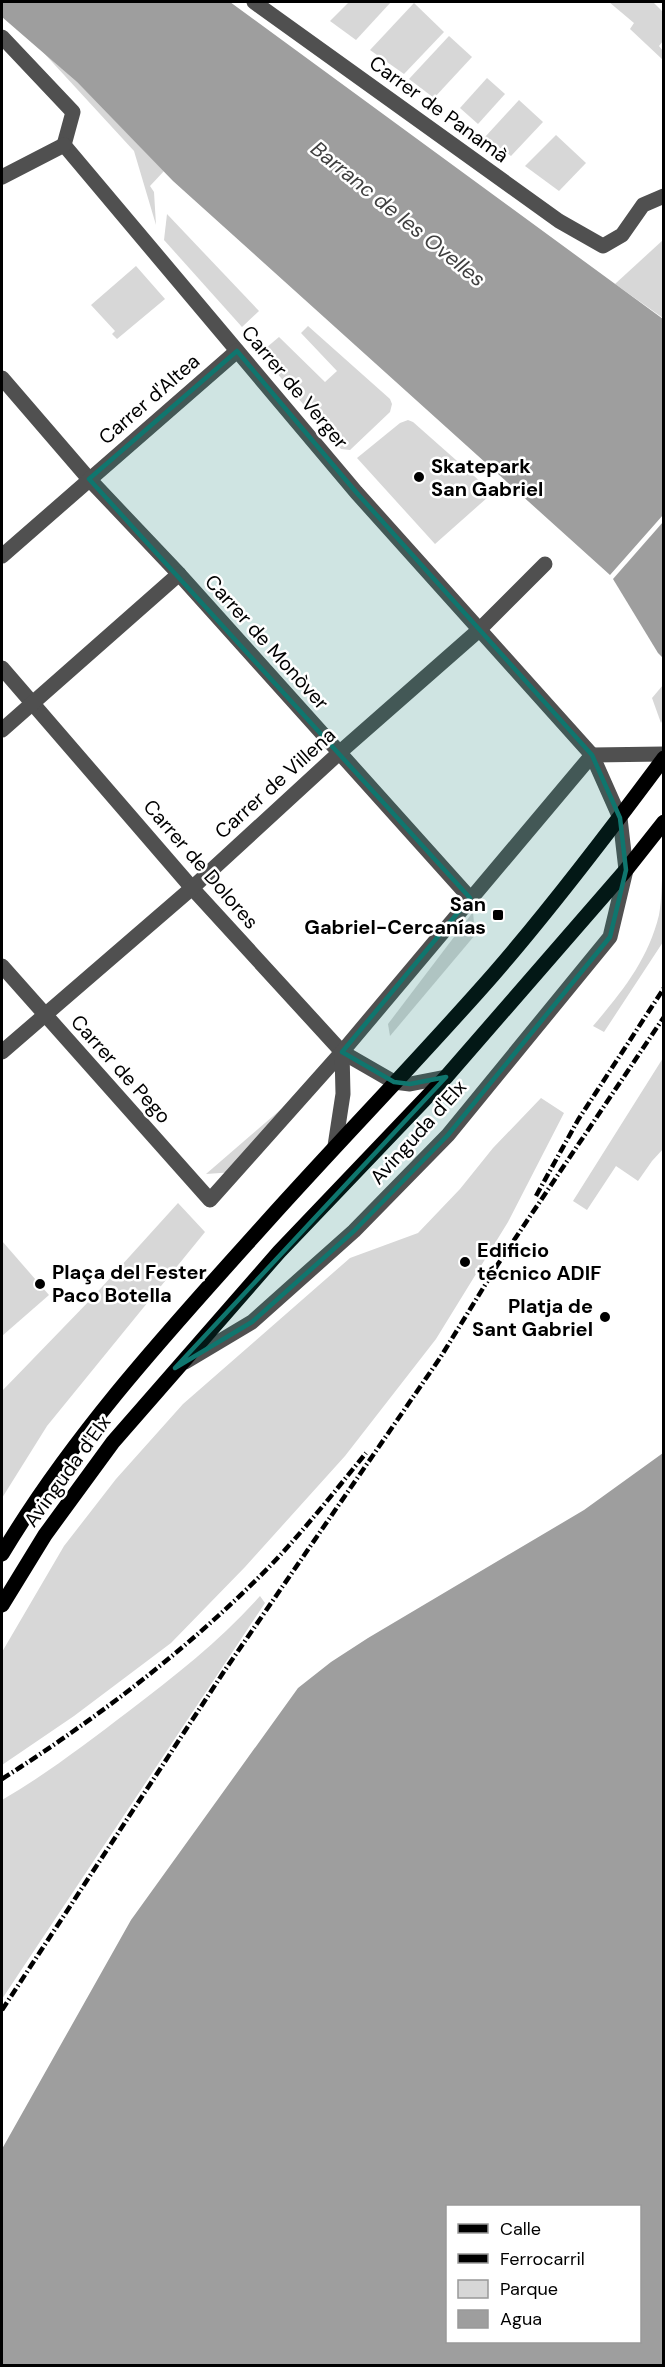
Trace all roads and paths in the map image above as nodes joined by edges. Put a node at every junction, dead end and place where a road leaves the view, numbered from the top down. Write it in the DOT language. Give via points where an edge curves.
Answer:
graph roads {
  1 [pos="254,2"];
  2 [pos="2,37"];
  3 [pos="64,145"];
  4 [pos="2,177"];
  5 [pos="663,196"];
  6 [pos="237,351"];
  7 [pos="2,378"];
  8 [pos="89,479"];
  9 [pos="2,556"];
  10 [pos="545,564"];
  11 [pos="178,574"];
  12 [pos="479,630"];
  13 [pos="2,668"];
  14 [pos="31,702"];
  15 [pos="2,730"];
  16 [pos="339,753"];
  17 [pos="592,755"];
  18 [pos="663,756"];
  19 [pos="620,818"];
  20 [pos="663,822"];
  21 [pos="626,870"];
  22 [pos="192,888"];
  23 [pos="470,898"];
  24 [pos="2,966"];
  25 [pos="44,1015"];
  26 [pos="2,1052"];
  27 [pos="342,1052"];
  28 [pos="446,1077"];
  29 [pos="394,1082"];
  30 [pos="335,1146"];
  31 [pos="175,1368"];
  32 [pos="2,1554"];
  33 [pos="2,1605"];
  1 -- 5 [label="street, Carrer de Panamà" via="559,220 603,246 622,235 643,205"];
  2 -- 3 [label="street" via="73,112"];
  3 -- 4 [label="street"];
  3 -- 6 [label="street, Carrer de Verger"];
  6 -- 8 [label="street, Carrer d'Altea"];
  6 -- 12 [label="street, Carrer de Verger"];
  7 -- 8 [label="street"];
  8 -- 9 [label="street, Carrer d'Altea"];
  8 -- 11 [label="street, Carrer de Monòver"];
  10 -- 12 [label="street, Carrer de Villena"];
  11 -- 14 [label="street"];
  11 -- 16 [label="street, Carrer de Monòver"];
  12 -- 16 [label="street, Carrer de Villena"];
  12 -- 17 [label="street, Carrer de Verger"];
  13 -- 14 [label="street, Carrer de Dolores"];
  14 -- 15 [label="street"];
  14 -- 22 [label="street, Carrer de Dolores"];
  16 -- 22 [label="street, Carrer de Villena"];
  16 -- 23 [label="street, Carrer de Monòver"];
  17 -- 18 [label="street, Avinguda d'Elx"];
  17 -- 19 [label="street, Avinguda d'Elx"];
  17 -- 23 [label="street"];
  18 -- 19 [label="main road, Avinguda d'Elx"];
  19 -- 21 [label="street, Avinguda d'Elx"];
  19 -- 29 [label="main road, Avinguda d'Elx" via="493,974"];
  20 -- 21 [label="main road, Avinguda d'Elx"];
  21 -- 28 [label="main road, Avinguda d'Elx"];
  21 -- 31 [label="street, Avinguda d'Elx" via="610,936 448,1135 354,1231 252,1322"];
  22 -- 25 [label="street, Carrer de Villena"];
  22 -- 27 [label="street, Carrer de Dolores"];
  23 -- 27 [label="street"];
  24 -- 25 [label="street, Carrer de Pego"];
  25 -- 26 [label="street, Carrer de Villena"];
  25 -- 27 [label="street, Carrer de Pego" via="210,1200"];
  27 -- 29 [label="street"];
  27 -- 30 [label="street" via="343,1094"];
  28 -- 29 [label="street, Avinguda d'Elx" via="410,1084"];
  28 -- 31 [label="main road, Avinguda d'Elx"];
  29 -- 30 [label="main road, Avinguda d'Elx"];
  30 -- 32 [label="main road, Avinguda d'Elx" via="125,1380 24,1516"];
  31 -- 33 [label="main road, Avinguda d'Elx" via="112,1442 45,1535"];
}
